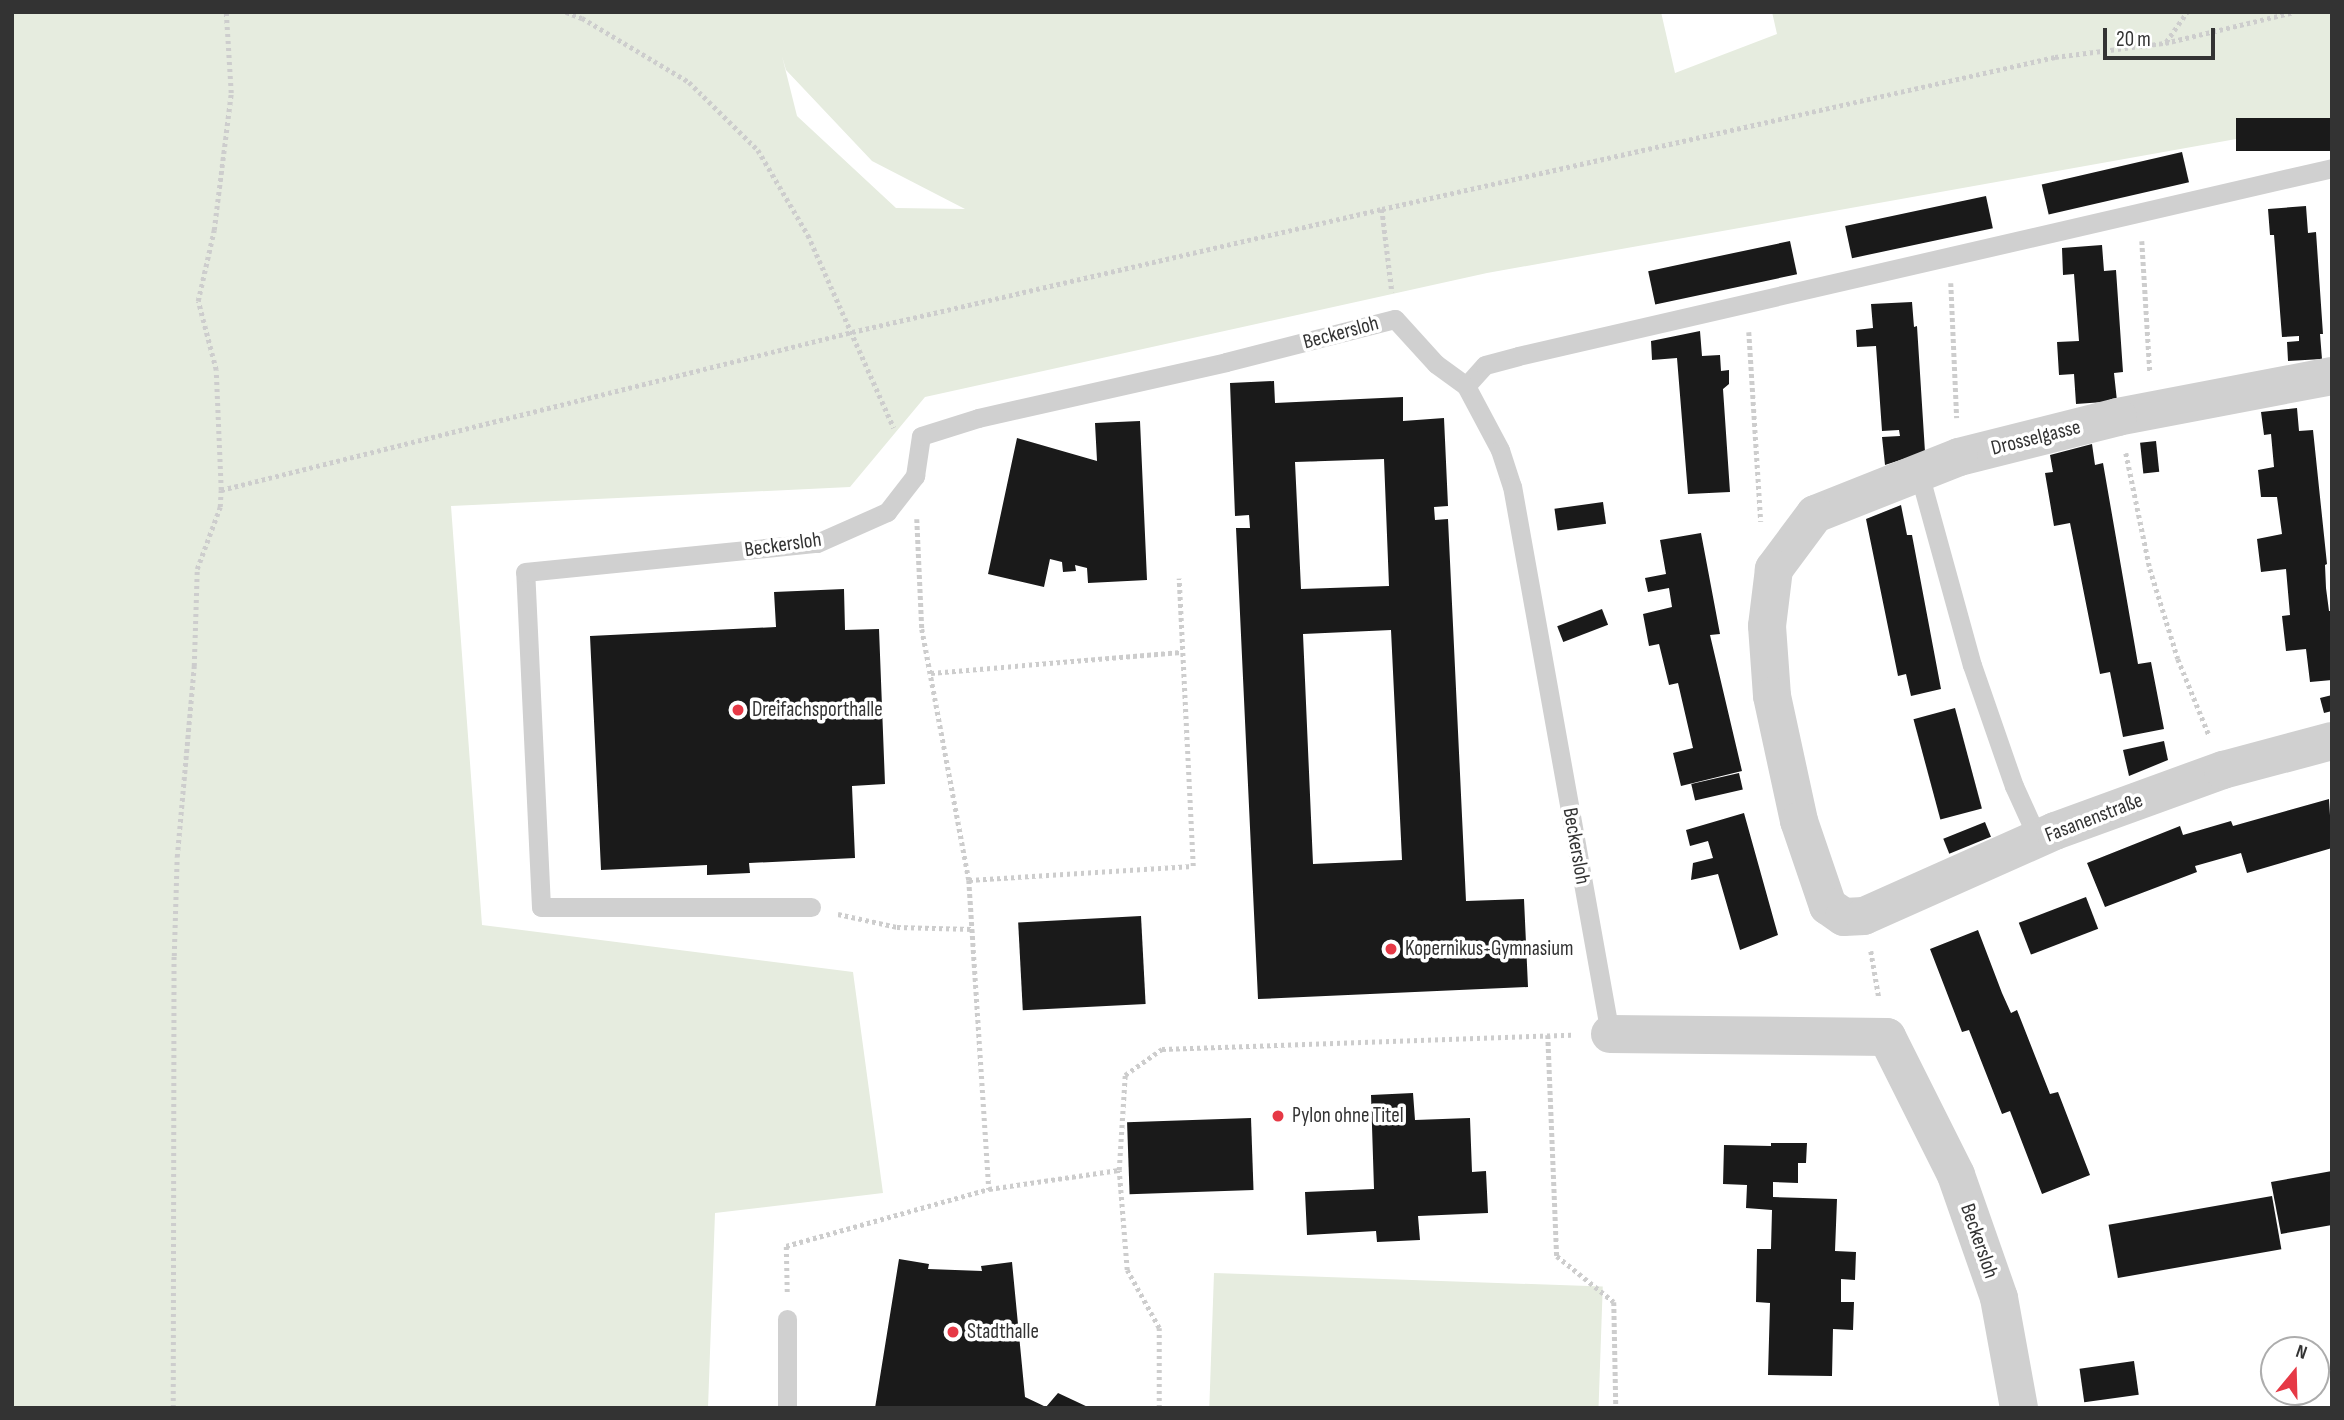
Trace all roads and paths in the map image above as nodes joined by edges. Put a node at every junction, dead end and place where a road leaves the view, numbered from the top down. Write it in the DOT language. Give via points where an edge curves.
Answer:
graph roads {
  1 [pos="226,12"];
  2 [pos="566,12"];
  3 [pos="2187,12"];
  4 [pos="2294,12"];
  5 [pos="2165,43"];
  6 [pos="2332,168"];
  7 [pos="1382,209"];
  8 [pos="2140,212"];
  9 [pos="1950,256"];
  10 [pos="1747,303"];
  11 [pos="1395,318"];
  12 [pos="852,332"];
  13 [pos="2332,376"];
  14 [pos="1466,386"];
  15 [pos="2135,414"];
  16 [pos="1959,457"];
  17 [pos="1919,473"];
  18 [pos="915,476"];
  19 [pos="221,490"];
  20 [pos="1774,569"];
  21 [pos="1179,578"];
  22 [pos="1182,652"];
  23 [pos="931,673"];
  24 [pos="2332,741"];
  25 [pos="2223,770"];
  26 [pos="2038,839"];
  27 [pos="969,880"];
  28 [pos="811,907"];
  29 [pos="1864,916"];
  30 [pos="972,929"];
  31 [pos="1610,1034"];
  32 [pos="1548,1035"];
  33 [pos="1887,1037"];
  34 [pos="1119,1170"];
  35 [pos="989,1189"];
  36 [pos="788,1319"];
  37 [pos="173,1408"];
  38 [pos="787,1408"];
  39 [pos="1159,1408"];
  40 [pos="1616,1408"];
  41 [pos="2019,1408"];
  1 -- 19 [label="path" via="231,93 214,230 198,301 216,370"];
  2 -- 12 [label="path" via="689,82 758,150 808,235"];
  3 -- 5 [label="path"];
  4 -- 5 [label="path"];
  5 -- 7 [label="path" via="2054,57"];
  6 -- 8 [label="lane"];
  7 -- 11 [label="path"];
  7 -- 12 [label="path"];
  8 -- 9 [label="lane"];
  8 -- 15 [label="path"];
  9 -- 10 [label="lane"];
  9 -- 16 [label="path"];
  10 -- 14 [label="lane" via="1485,365"];
  10 -- 20 [label="path" via="1761,533"];
  11 -- 14 [label="lane, Beckersloh" via="1436,364"];
  11 -- 18 [label="lane, Beckersloh" via="978,418 921,436"];
  12 -- 18 [label="path"];
  12 -- 19 [label="path"];
  13 -- 15 [label="street, Drosselgasse"];
  14 -- 31 [label="lane, Beckersloh" via="1500,450 1512,486"];
  15 -- 16 [label="street, Drosselgasse"];
  15 -- 25 [label="path" via="2150,569 2178,659"];
  16 -- 17 [label="street, Drosselgasse"];
  17 -- 20 [label="street, Drosselgasse" via="1815,514"];
  17 -- 26 [label="lane" via="1972,665 2014,786"];
  18 -- 23 [label="path" via="922,629"];
  18 -- 28 [label="lane, Beckersloh" via="887,512 817,543 525,572 541,907"];
  19 -- 37 [label="path" via="220,507 197,569 194,666 177,857"];
  20 -- 29 [label="street" via="1767,626 1772,696 1799,821 1828,906 1844,916"];
  21 -- 22 [label="path"];
  22 -- 23 [label="path"];
  22 -- 27 [label="path" via="1193,866"];
  23 -- 27 [label="path"];
  24 -- 25 [label="street, Fasanenstraße"];
  25 -- 26 [label="street, Fasanenstraße"];
  26 -- 29 [label="street, Fasanenstraße"];
  27 -- 30 [label="path"];
  28 -- 30 [label="path" via="897,928"];
  29 -- 33 [label="path"];
  30 -- 35 [label="path"];
  31 -- 32 [label="path"];
  31 -- 33 [label="street"];
  32 -- 34 [label="path" via="1162,1049 1125,1074"];
  32 -- 40 [label="path" via="1557,1256 1614,1302"];
  33 -- 41 [label="street, Beckersloh" via="1960,1187 1999,1298"];
  34 -- 35 [label="path"];
  34 -- 39 [label="path" via="1127,1270 1159,1328"];
  35 -- 36 [label="path" via="786,1246"];
  36 -- 38 [label="lane"];
}
